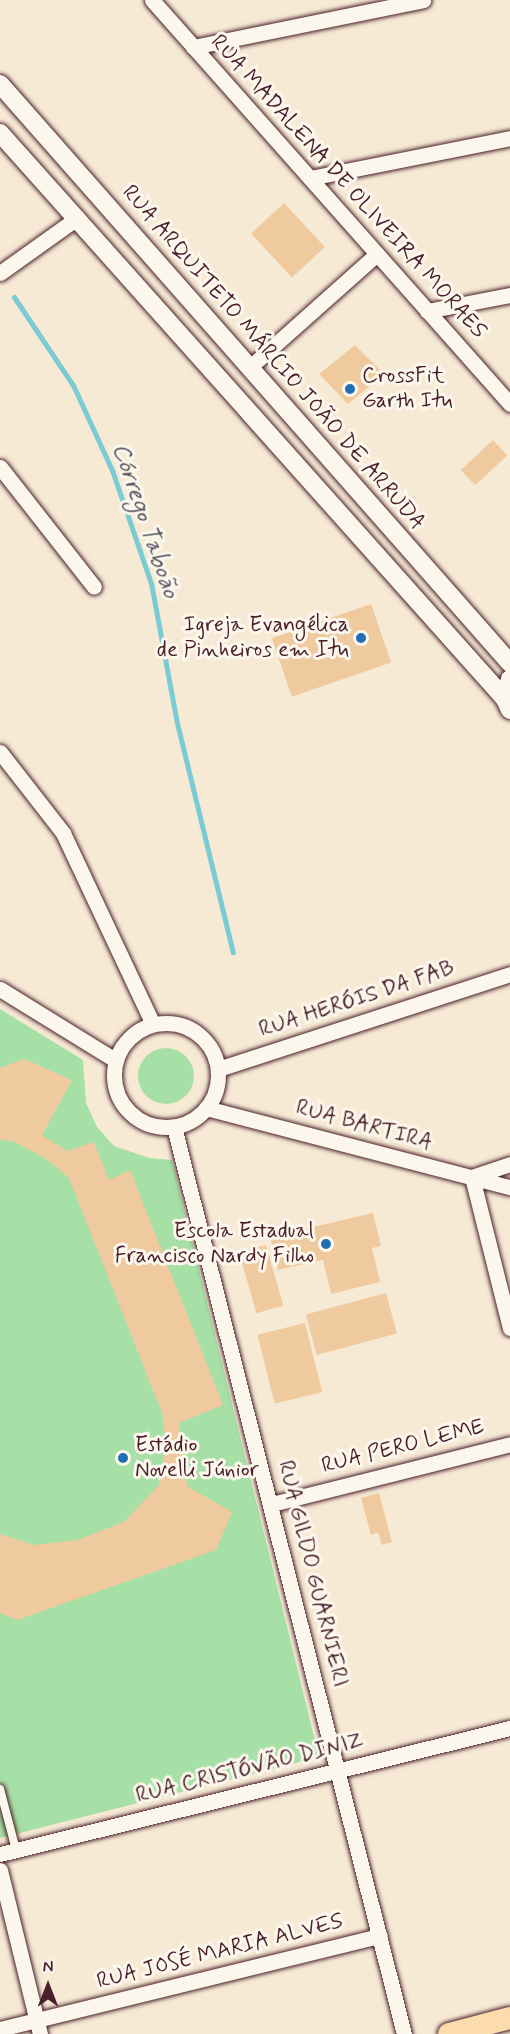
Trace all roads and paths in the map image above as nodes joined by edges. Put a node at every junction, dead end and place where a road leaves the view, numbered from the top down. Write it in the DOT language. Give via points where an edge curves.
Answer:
graph roads {
  1 [pos="152,0"];
  2 [pos="423,0"];
  3 [pos="193,47"];
  4 [pos="0,84"];
  5 [pos="0,133"];
  6 [pos="510,138"];
  7 [pos="310,178"];
  8 [pos="77,219"];
  9 [pos="377,254"];
  10 [pos="0,273"];
  11 [pos="510,295"];
  12 [pos="427,311"];
  13 [pos="250,367"];
  14 [pos="510,404"];
  15 [pos="0,467"];
  16 [pos="94,587"];
  17 [pos="510,663"];
  18 [pos="510,679"];
  19 [pos="508,704"];
  20 [pos="0,752"];
  21 [pos="510,974"];
  22 [pos="0,989"];
  23 [pos="153,1024"];
  24 [pos="115,1060"];
  25 [pos="218,1069"];
  26 [pos="207,1108"];
  27 [pos="174,1127"];
  28 [pos="510,1164"];
  29 [pos="472,1177"];
  30 [pos="510,1187"];
  31 [pos="510,1328"];
  32 [pos="510,1444"];
  33 [pos="272,1504"];
  34 [pos="510,1728"];
  35 [pos="338,1770"];
  36 [pos="0,1789"];
  37 [pos="16,1850"];
  38 [pos="0,1854"];
  39 [pos="0,1870"];
  40 [pos="380,1936"];
  41 [pos="510,2018"];
  42 [pos="38,2027"];
  43 [pos="0,2029"];
  44 [pos="404,2034"];
  45 [pos="449,2034"];
  1 -- 3 [label="street, RUA MADALENA DE OLIVEIRA MORAES"];
  2 -- 3 [label="street"];
  3 -- 7 [label="street, RUA MADALENA DE OLIVEIRA MORAES"];
  4 -- 13 [label="street, RUA ARQUITETO MÁRCIO JOÃO DE ARRUDA"];
  5 -- 8 [label="street"];
  6 -- 7 [label="street"];
  7 -- 9 [label="street, RUA MADALENA DE OLIVEIRA MORAES"];
  8 -- 10 [label="street"];
  8 -- 19 [label="street"];
  9 -- 12 [label="street, RUA MADALENA DE OLIVEIRA MORAES"];
  9 -- 13 [label="street"];
  11 -- 12 [label="street"];
  12 -- 14 [label="street, RUA MADALENA DE OLIVEIRA MORAES"];
  13 -- 17 [label="street, RUA ARQUITETO MÁRCIO JOÃO DE ARRUDA"];
  15 -- 16 [label="street"];
  18 -- 19 [label="street"];
  20 -- 23 [label="street" via="63,833"];
  21 -- 25 [label="street, RUA HERÓIS DA FAB"];
  22 -- 24 [label="street"];
  23 -- 24 [label="street" via="129,1037"];
  23 -- 25 [label="street" via="190,1029 209,1045"];
  24 -- 27 [label="street" via="115,1090 126,1109 144,1123"];
  25 -- 26 [label="street" via="216,1090"];
  26 -- 27 [label="street"];
  26 -- 29 [label="street, RUA BARTIRA"];
  27 -- 33 [label="street, RUA GILDO GUARNIERI"];
  28 -- 29 [label="street"];
  29 -- 30 [label="street, RUA BARTIRA"];
  29 -- 31 [label="street"];
  32 -- 33 [label="street, RUA PERO LEME"];
  33 -- 35 [label="street, RUA GILDO GUARNIERI"];
  34 -- 35 [label="street, RUA CRISTÓVÃO DINIZ"];
  35 -- 37 [label="street, RUA CRISTÓVÃO DINIZ"];
  35 -- 40 [label="street, RUA GILDO GUARNIERI"];
  36 -- 37 [label="lane"];
  37 -- 38 [label="street, RUA CRISTÓVÃO DINIZ"];
  39 -- 42 [label="street"];
  40 -- 42 [label="street, RUA JOSÉ MARIA ALVES"];
  40 -- 44 [label="street, RUA GILDO GUARNIERI"];
  41 -- 45 [label="main road"];
  42 -- 43 [label="street, RUA JOSÉ MARIA ALVES"];
}
